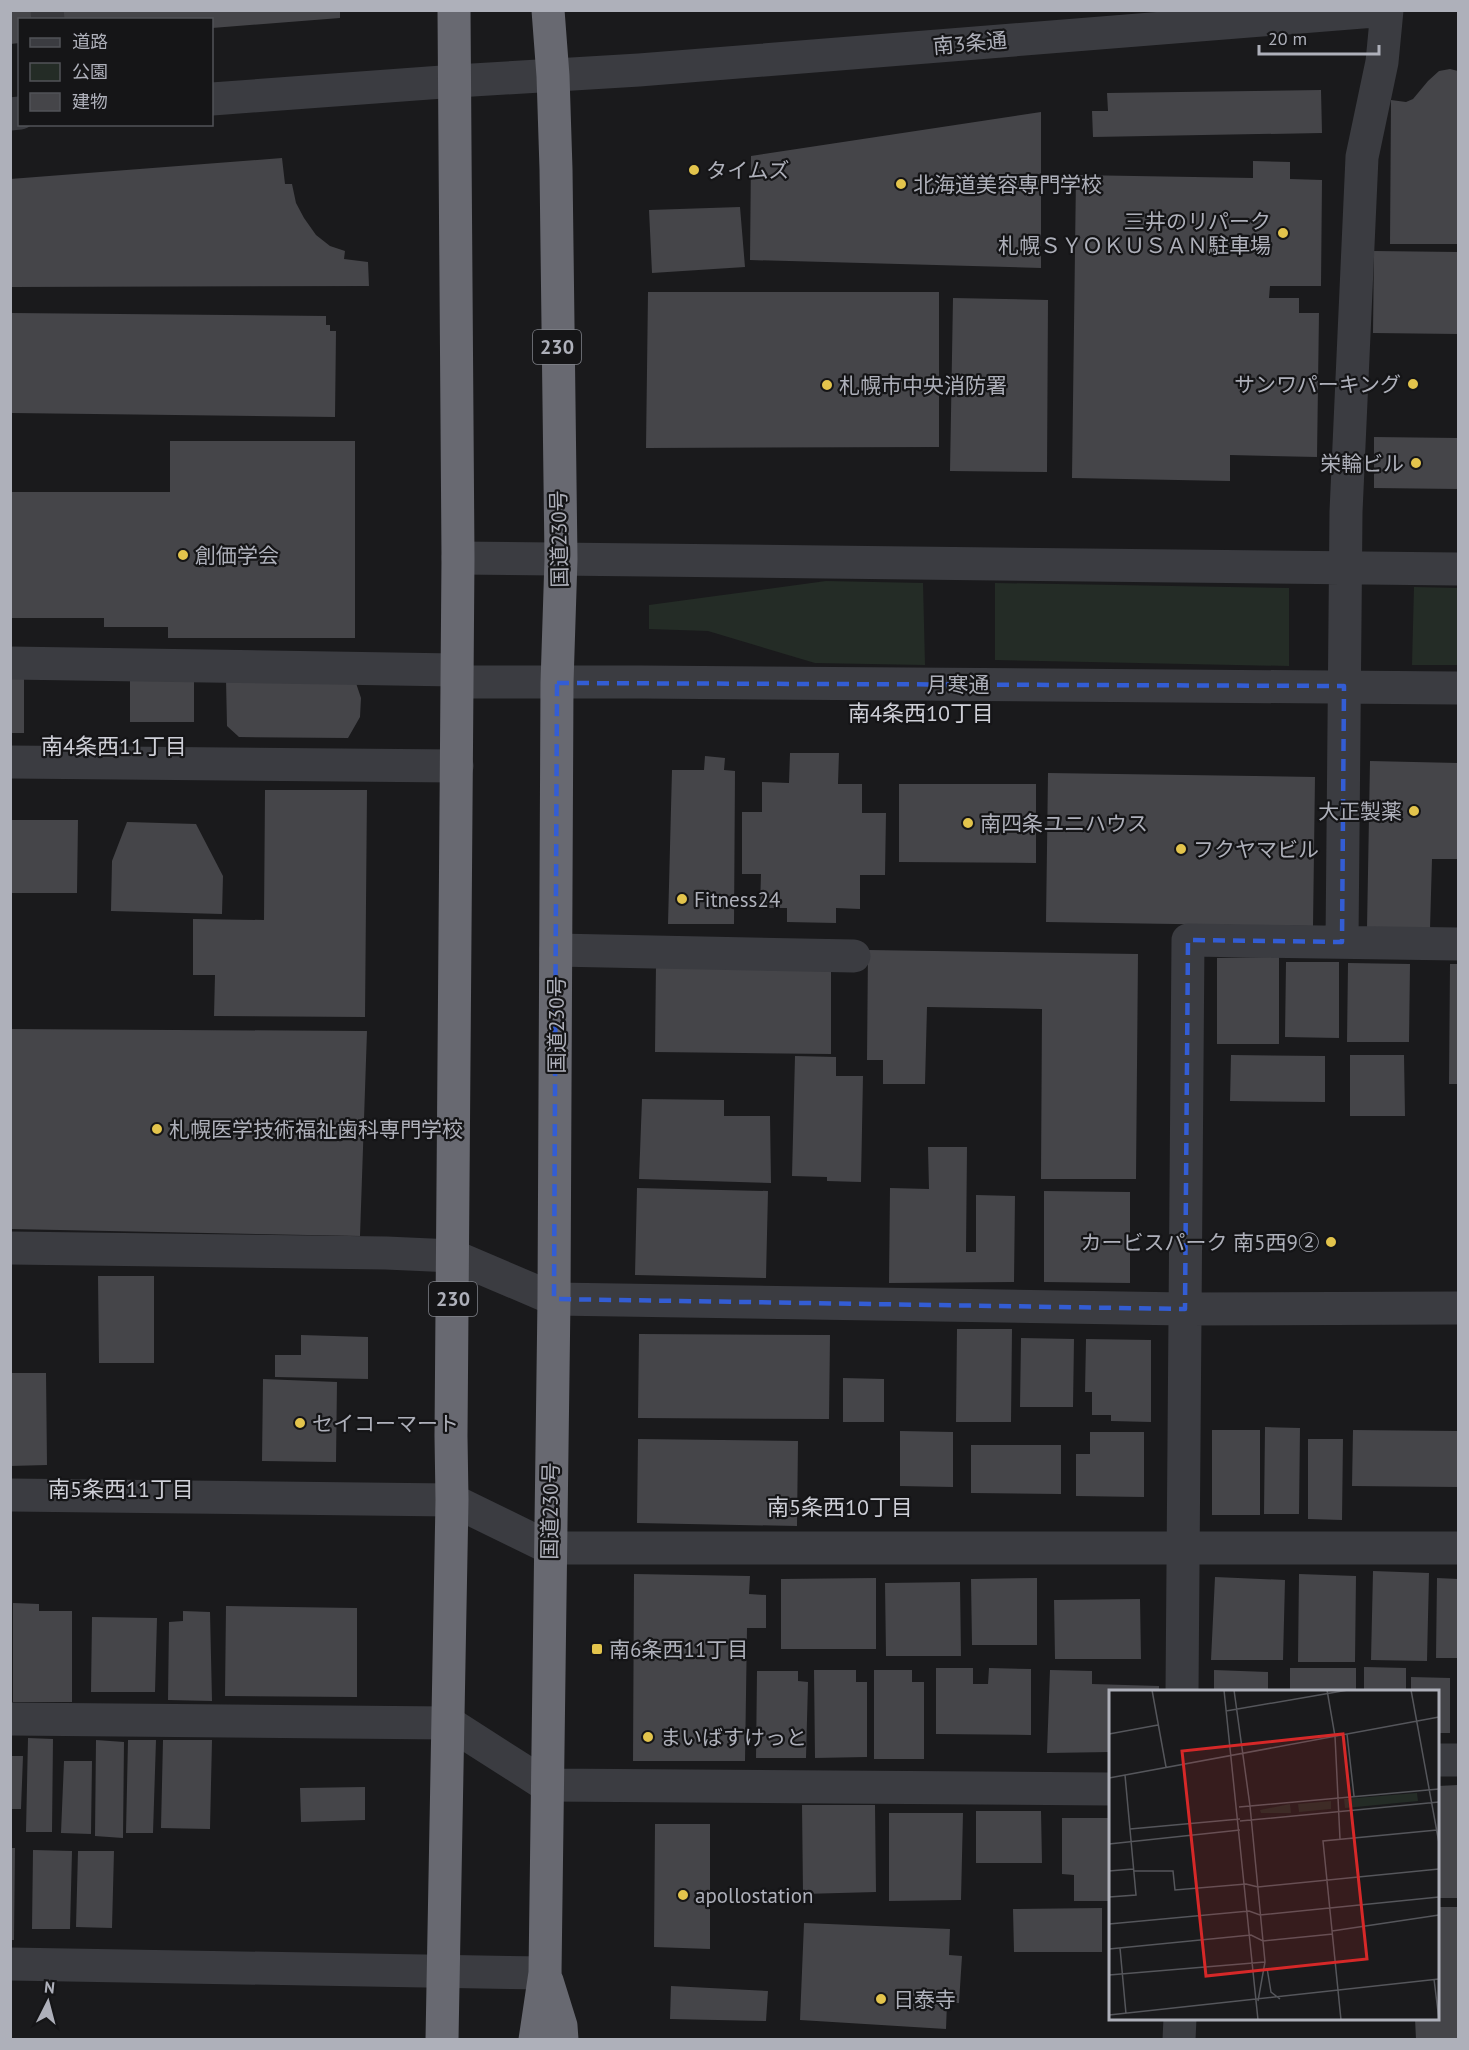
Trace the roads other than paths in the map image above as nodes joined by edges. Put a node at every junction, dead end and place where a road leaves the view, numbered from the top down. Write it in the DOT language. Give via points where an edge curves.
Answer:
graph roads {
  1 [pos="454,10"];
  2 [pos="548,10"];
  3 [pos="1387,10"];
  4 [pos="553,76"];
  5 [pos="456,81"];
  6 [pos="213,99"];
  7 [pos="458,558"];
  8 [pos="561,559"];
  9 [pos="1346,567"];
  10 [pos="1458,568"];
  11 [pos="10,663"];
  12 [pos="457,676"];
  13 [pos="557,683"];
  14 [pos="1344,686"];
  15 [pos="1458,688"];
  16 [pos="10,762"];
  17 [pos="457,766"];
  18 [pos="1342,942"];
  19 [pos="1458,944"];
  20 [pos="556,950"];
  21 [pos="854,956"];
  22 [pos="10,1248"];
  23 [pos="453,1256"];
  24 [pos="554,1299"];
  25 [pos="1458,1308"];
  26 [pos="1185,1309"];
  27 [pos="10,1495"];
  28 [pos="452,1500"];
  29 [pos="550,1548"];
  30 [pos="1458,1548"];
  31 [pos="1183,1549"];
  32 [pos="1182,1690"];
  33 [pos="10,1719"];
  34 [pos="448,1723"];
  35 [pos="1439,1760"];
  36 [pos="1458,1760"];
  37 [pos="546,1785"];
  38 [pos="1109,1789"];
  39 [pos="10,1964"];
  40 [pos="445,1972"];
  41 [pos="545,1973"];
  42 [pos="1180,2020"];
  43 [pos="442,2040"];
  44 [pos="535,2040"];
  45 [pos="562,2040"];
  46 [pos="1179,2040"];
  1 -- 5 [label="highway, 230"];
  2 -- 4 [label="highway, 国道230号 / 230"];
  3 -- 4 [label="street, 南3条通"];
  3 -- 9 [label="street" via="1382,62 1362,157"];
  4 -- 5 [label="street, 南3条通"];
  4 -- 8 [label="highway, 国道230号 / 230"];
  5 -- 6 [label="street, 南3条通"];
  5 -- 7 [label="highway, 230"];
  7 -- 8 [label="street"];
  7 -- 12 [label="highway, 230"];
  8 -- 9 [label="street"];
  8 -- 13 [label="highway, 国道230号 / 230"];
  9 -- 10 [label="street"];
  9 -- 14 [label="street"];
  11 -- 12 [label="street, 月寒通"];
  12 -- 13 [label="street, 月寒通"];
  12 -- 17 [label="highway, 230"];
  13 -- 14 [label="street, 月寒通"];
  13 -- 20 [label="highway, 国道230号 / 230"];
  14 -- 15 [label="street, 月寒通"];
  14 -- 18 [label="street"];
  16 -- 17 [label="street"];
  17 -- 23 [label="highway, 230"];
  18 -- 19 [label="street"];
  18 -- 26 [label="street" via="1188,940"];
  20 -- 21 [label="street"];
  20 -- 24 [label="highway, 国道230号 / 230"];
  22 -- 23 [label="street"];
  23 -- 24 [label="street"];
  23 -- 28 [label="highway, 230"];
  24 -- 26 [label="street"];
  24 -- 29 [label="highway, 国道230号 / 230"];
  25 -- 26 [label="street"];
  26 -- 31 [label="street"];
  27 -- 28 [label="street"];
  28 -- 29 [label="street"];
  28 -- 34 [label="highway, 230"];
  29 -- 31 [label="street"];
  29 -- 37 [label="highway, 国道230号 / 230"];
  30 -- 31 [label="street"];
  31 -- 32 [label="street"];
  33 -- 34 [label="street"];
  34 -- 37 [label="street"];
  34 -- 40 [label="highway, 230"];
  35 -- 36 [label="street"];
  37 -- 38 [label="street"];
  37 -- 41 [label="highway, 国道230号 / 230"];
  39 -- 40 [label="street"];
  40 -- 41 [label="street"];
  40 -- 43 [label="highway, 230"];
  41 -- 44 [label="highway, 国道230号 / 230"];
  41 -- 45 [label="highway"];
  42 -- 46 [label="street"];
}
